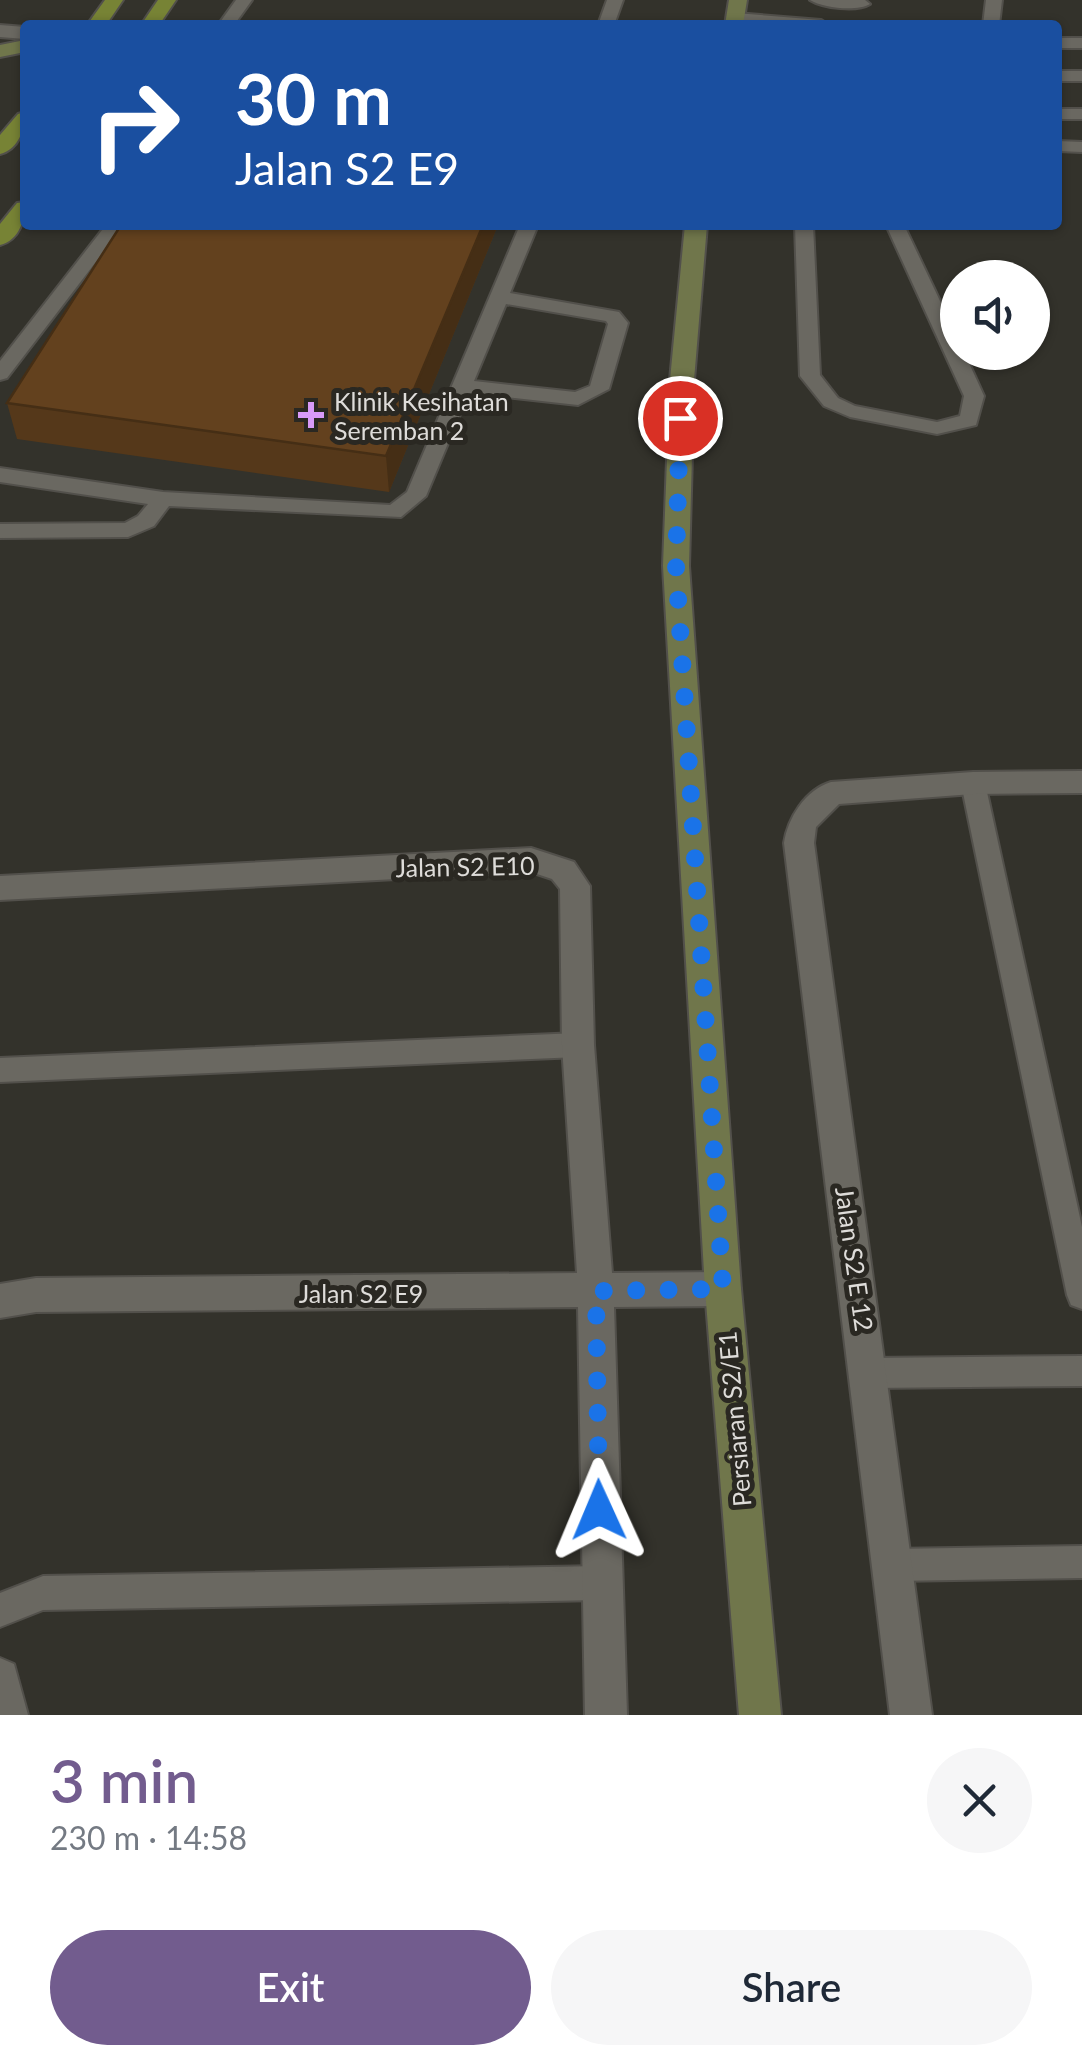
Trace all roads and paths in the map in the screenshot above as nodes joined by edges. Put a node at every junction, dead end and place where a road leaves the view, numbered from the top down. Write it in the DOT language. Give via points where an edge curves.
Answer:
graph roads {
  1 [pos="818,0"];
  2 [pos="862,2"];
  3 [pos="736,14"];
  4 [pos="783,20"];
  5 [pos="20,124"];
  6 [pos="0,148"];
  7 [pos="20,214"];
  8 [pos="112,230"];
  9 [pos="527,230"];
  10 [pos="696,230"];
  11 [pos="804,230"];
  12 [pos="897,230"];
  13 [pos="0,238"];
  14 [pos="498,296"];
  15 [pos="0,374"];
  16 [pos="461,386"];
  17 [pos="0,475"];
  18 [pos="163,499"];
  19 [pos="0,531"];
  20 [pos="1082,782"];
  21 [pos="973,783"];
  22 [pos="0,888"];
  23 [pos="578,1045"];
  24 [pos="0,1070"];
  25 [pos="723,1289"];
  26 [pos="596,1291"];
  27 [pos="1082,1295"];
  28 [pos="0,1301"];
  29 [pos="1082,1371"];
  30 [pos="870,1373"];
  31 [pos="1082,1562"];
  32 [pos="892,1565"];
  33 [pos="600,1583"];
  34 [pos="0,1610"];
  35 [pos="0,1678"];
  36 [pos="7,1715"];
  37 [pos="606,1715"];
  38 [pos="760,1715"];
  39 [pos="911,1715"];
  1 -- 2 [label="lane"];
  3 -- 4 [label="lane"];
  5 -- 6 [label="main road"];
  7 -- 13 [label="main road"];
  8 -- 15 [label="lane"];
  9 -- 14 [label="lane"];
  10 -- 25 [label="street, Persiaran S2/E1" via="676,566"];
  11 -- 12 [label="lane" via="810,376 820,389 850,412 938,428 969,420 974,396"];
  14 -- 16 [label="lane"];
  14 -- 16 [label="lane" via="612,316 618,322 599,389 578,399"];
  16 -- 18 [label="lane" via="416,496 394,512"];
  17 -- 18 [label="lane"];
  18 -- 19 [label="lane" via="146,521 128,530"];
  20 -- 21 [label="street"];
  21 -- 27 [label="lane"];
  21 -- 30 [label="street, Jalan S2 E 12" via="831,793 802,823"];
  22 -- 23 [label="street, Jalan S2 E10" via="531,860 563,870 575,886"];
  23 -- 24 [label="lane"];
  23 -- 26 [label="street, Jalan S2 E10"];
  25 -- 26 [label="street, Jalan S2 E9"];
  25 -- 38 [label="street, Persiaran S2/E1"];
  26 -- 28 [label="street, Jalan S2 E9" via="36,1294"];
  26 -- 33 [label="street, Jalan S2 E10"];
  29 -- 30 [label="lane"];
  30 -- 32 [label="street, Jalan S2 E 12"];
  31 -- 32 [label="lane"];
  32 -- 39 [label="street, Jalan S2 E 12"];
  33 -- 34 [label="lane" via="43,1593"];
  33 -- 37 [label="street, Jalan S2 E10"];
  35 -- 36 [label="street"];
}
